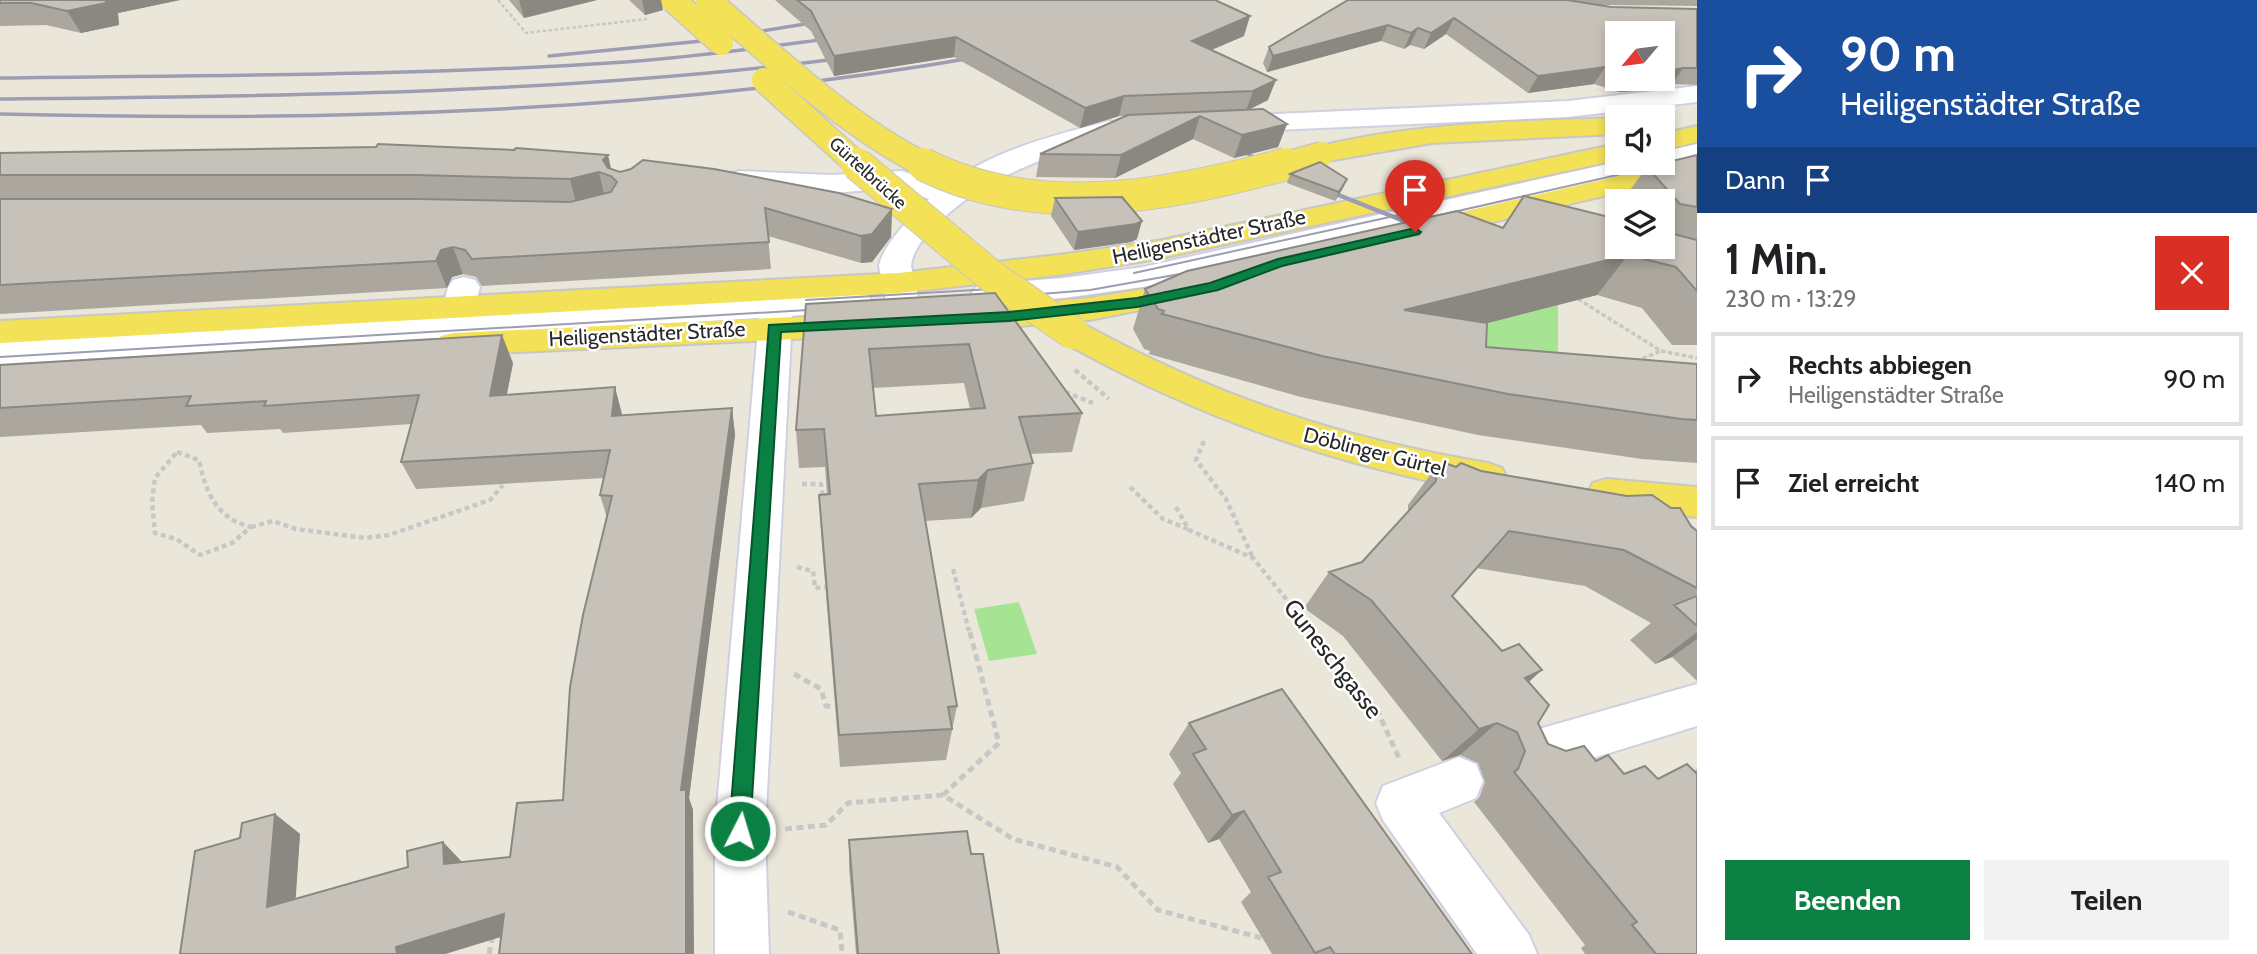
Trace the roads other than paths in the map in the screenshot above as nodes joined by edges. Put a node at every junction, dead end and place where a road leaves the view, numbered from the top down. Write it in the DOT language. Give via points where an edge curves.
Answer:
graph roads {
  1 [pos="673,0"];
  2 [pos="708,0"];
  3 [pos="1697,94"];
  4 [pos="1697,123"];
  5 [pos="1204,124"];
  6 [pos="1675,124"];
  7 [pos="1134,125"];
  8 [pos="1605,126"];
  9 [pos="1697,134"];
  10 [pos="1675,139"];
  11 [pos="1697,152"];
  12 [pos="1605,157"];
  13 [pos="1675,157"];
  14 [pos="1697,166"];
  15 [pos="1605,173"];
  16 [pos="709,177"];
  17 [pos="1510,194"];
  18 [pos="946,196"];
  19 [pos="1557,228"];
  20 [pos="903,302"];
  21 [pos="776,308"];
  22 [pos="457,316"];
  23 [pos="0,332"];
  24 [pos="1073,333"];
  25 [pos="0,352"];
  26 [pos="0,371"];
  27 [pos="1525,483"];
  28 [pos="1577,490"];
  29 [pos="1697,502"];
  30 [pos="1697,705"];
  31 [pos="1525,756"];
  32 [pos="1459,781"];
  33 [pos="742,954"];
  34 [pos="1510,954"];
  1 -- 24 [label="main road, Gürtelbrücke, bridge" via="954,248"];
  2 -- 8 [label="main road, Gürtelbrücke, bridge" via="839,111 891,148 947,175 1022,194 1070,200 1135,198 1388,140 1445,132"];
  3 -- 5 [label="street" via="1568,108"];
  4 -- 6 [label="main road"];
  7 -- 18 [label="street" via="1005,164"];
  9 -- 10 [label="main road"];
  11 -- 13 [label="street"];
  12 -- 17 [label="main road, Heiligenstädter Straße"];
  14 -- 17 [label="main road, Heiligenstädter Straße"];
  15 -- 17 [label="street"];
  16 -- 18 [label="street" via="787,184 902,179"];
  17 -- 19 [label="street"];
  17 -- 20 [label="main road, Heiligenstädter Straße" via="1135,254"];
  17 -- 20 [label="main road, Heiligenstädter Straße" via="1278,262 1213,287 1162,298 1063,312"];
  18 -- 20 [label="street" via="896,258"];
  20 -- 21 [label="main road, Heiligenstädter Straße"];
  21 -- 22 [label="main road, Heiligenstädter Straße"];
  21 -- 33 [label="street" via="740,831"];
  22 -- 23 [label="main road, Heiligenstädter Straße"];
  22 -- 25 [label="street"];
  22 -- 26 [label="main road, Heiligenstädter Straße"];
  24 -- 27 [label="main road, Döblinger Gürtel" via="1177,388 1289,431 1408,463"];
  28 -- 29 [label="main road"];
  30 -- 31 [label="street"];
  32 -- 34 [label="street" via="1401,803"];
}
